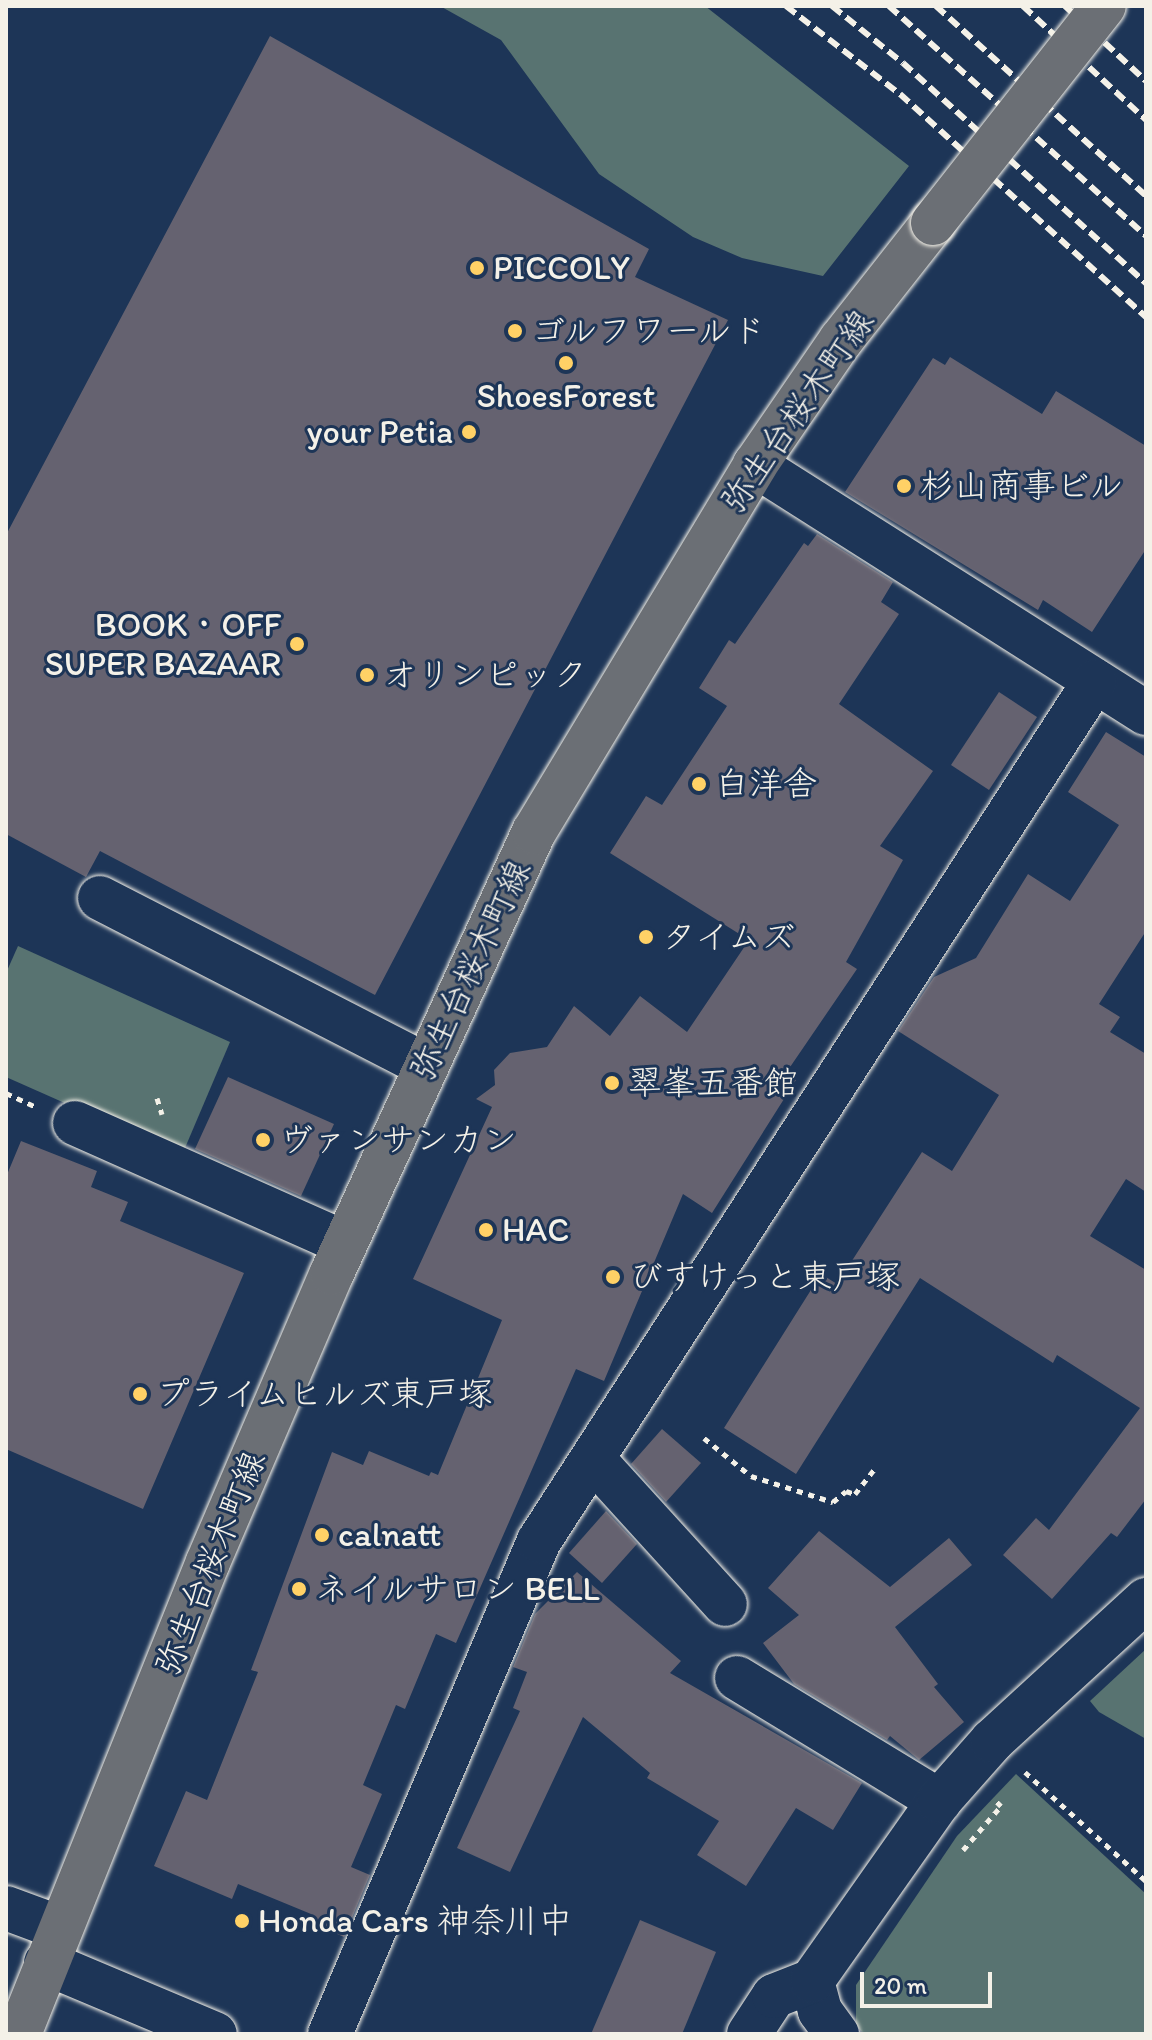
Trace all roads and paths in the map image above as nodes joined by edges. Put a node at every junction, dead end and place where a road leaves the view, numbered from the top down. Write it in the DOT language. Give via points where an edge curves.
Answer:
graph roads {
  1 [pos="1104,6"];
  2 [pos="755,465"];
  3 [pos="1095,681"];
  4 [pos="1146,713"];
  5 [pos="100,898"];
  6 [pos="425,1065"];
  7 [pos="75,1123"];
  8 [pos="345,1243"];
  9 [pos="704,1438"];
  10 [pos="593,1459"];
  11 [pos="874,1470"];
  12 [pos="1146,1600"];
  13 [pos="725,1604"];
  14 [pos="737,1678"];
  15 [pos="1016,1763"];
  16 [pos="939,1801"];
  17 [pos="987,1823"];
  18 [pos="963,1850"];
  19 [pos="1146,1881"];
  20 [pos="6,1908"];
  21 [pos="53,1946"];
  22 [pos="812,1981"];
  23 [pos="19,2034"];
  24 [pos="215,2034"];
  25 [pos="330,2034"];
  26 [pos="749,2034"];
  27 [pos="837,2034"];
  1 -- 2 [label="main road, 弥生台桜木町線, bridge" via="841,340"];
  2 -- 3 [label="street"];
  2 -- 6 [label="main road, 弥生台桜木町線" via="534,832"];
  3 -- 4 [label="street"];
  3 -- 10 [label="street"];
  5 -- 6 [label="street"];
  6 -- 8 [label="main road, 弥生台桜木町線"];
  7 -- 8 [label="street"];
  8 -- 21 [label="main road, 弥生台桜木町線"];
  9 -- 11 [label="path" via="751,1476 833,1502 846,1491 855,1494"];
  10 -- 13 [label="street"];
  10 -- 25 [label="street" via="539,1541"];
  12 -- 16 [label="street" via="992,1741"];
  14 -- 16 [label="street"];
  15 -- 19 [label="path"];
  16 -- 22 [label="street"];
  17 -- 18 [label="path"];
  20 -- 21 [label="street"];
  21 -- 23 [label="main road, 弥生台桜木町線"];
  21 -- 24 [label="street"];
  22 -- 26 [label="street" via="774,1996"];
  22 -- 27 [label="street" via="820,2011"];
}
